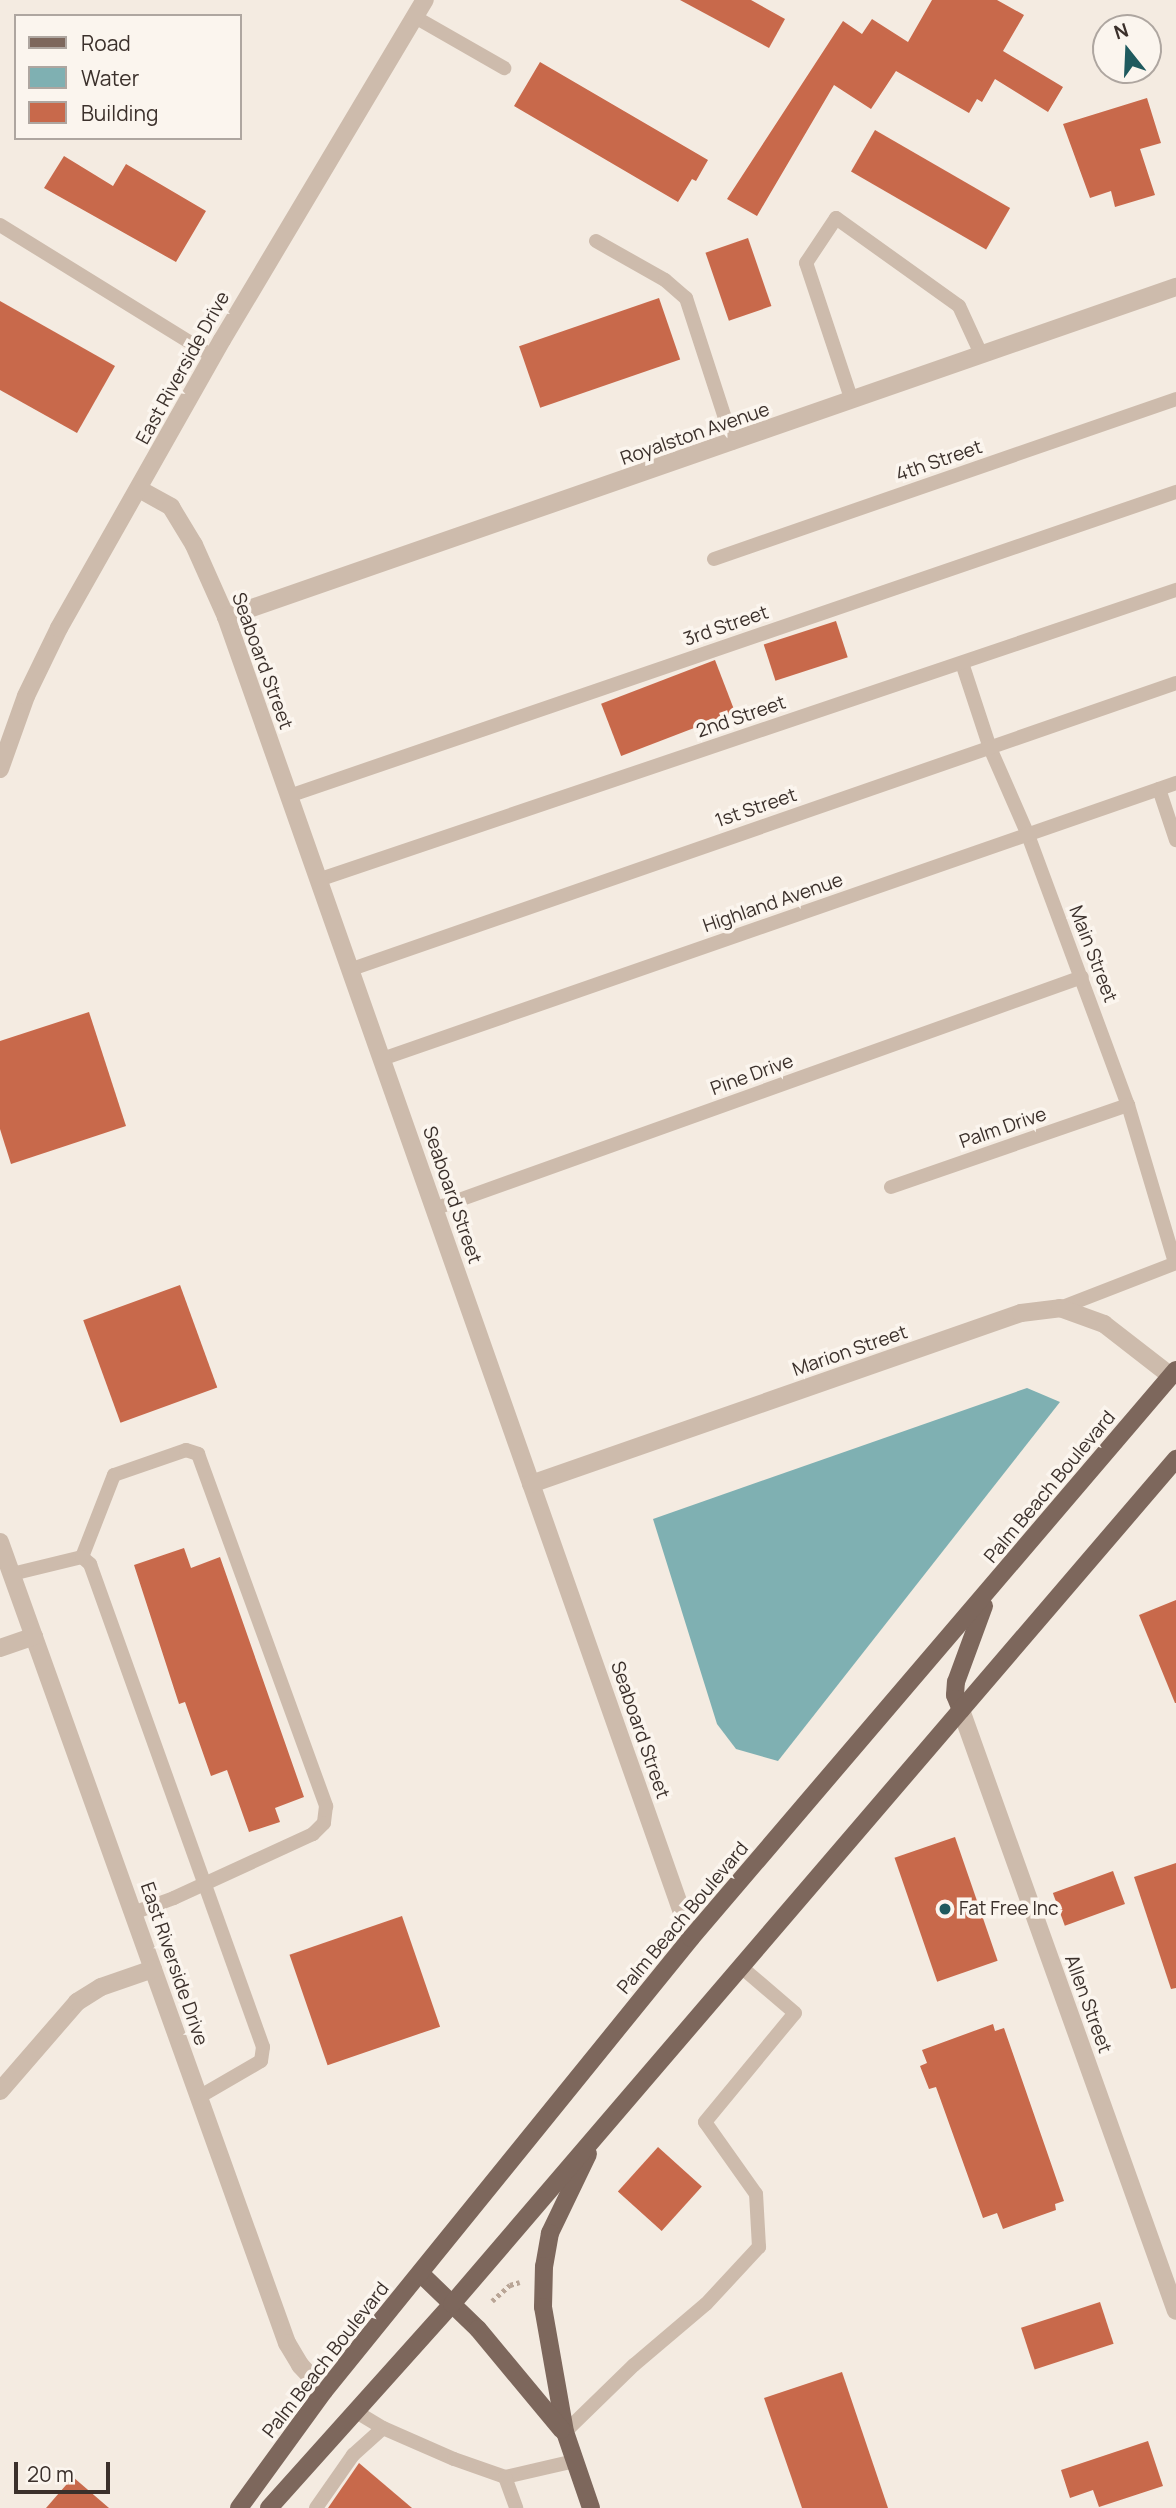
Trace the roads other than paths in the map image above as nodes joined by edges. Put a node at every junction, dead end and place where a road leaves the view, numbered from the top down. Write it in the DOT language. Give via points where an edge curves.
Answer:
graph roads {
  1 [pos="425,0"];
  2 [pos="415,17"];
  3 [pos="504,68"];
  4 [pos="0,225"];
  5 [pos="596,241"];
  6 [pos="1176,287"];
  7 [pos="981,354"];
  8 [pos="212,356"];
  9 [pos="851,398"];
  10 [pos="1176,399"];
  11 [pos="733,443"];
  12 [pos="139,489"];
  13 [pos="1176,492"];
  14 [pos="714,559"];
  15 [pos="1176,590"];
  16 [pos="226,617"];
  17 [pos="962,663"];
  18 [pos="1176,683"];
  19 [pos="989,748"];
  20 [pos="0,769"];
  21 [pos="1176,783"];
  22 [pos="1159,789"];
  23 [pos="289,796"];
  24 [pos="1027,835"];
  25 [pos="1176,839"];
  26 [pos="318,880"];
  27 [pos="349,970"];
  28 [pos="1082,977"];
  29 [pos="382,1059"];
  30 [pos="1128,1105"];
  31 [pos="891,1187"];
  32 [pos="434,1209"];
  33 [pos="1176,1263"];
  34 [pos="1060,1308"];
  35 [pos="1173,1373"];
  36 [pos="1176,1459"];
  37 [pos="530,1483"];
  38 [pos="0,1542"];
  39 [pos="82,1557"];
  40 [pos="12,1574"];
  41 [pos="989,1592"];
  42 [pos="34,1636"];
  43 [pos="0,1647"];
  44 [pos="961,1710"];
  45 [pos="204,1883"];
  46 [pos="133,1913"];
  47 [pos="691,1938"];
  48 [pos="740,1966"];
  49 [pos="152,1969"];
  50 [pos="0,2091"];
  51 [pos="199,2097"];
  52 [pos="604,2123"];
  53 [pos="421,2274"];
  54 [pos="452,2304"];
  55 [pos="1176,2311"];
  56 [pos="324,2391"];
  57 [pos="355,2410"];
  58 [pos="383,2428"];
  59 [pos="565,2432"];
  60 [pos="575,2461"];
  61 [pos="505,2477"];
  62 [pos="277,2506"];
  63 [pos="239,2508"];
  64 [pos="316,2508"];
  65 [pos="516,2508"];
  66 [pos="591,2508"];
  1 -- 2 [label="street, East Riverside Drive"];
  2 -- 3 [label="lane"];
  2 -- 8 [label="street, East Riverside Drive"];
  4 -- 8 [label="lane"];
  5 -- 11 [label="lane" via="665,280 686,298"];
  6 -- 7 [label="street, Royalston Avenue"];
  7 -- 9 [label="street, Royalston Avenue"];
  7 -- 9 [label="lane" via="959,306 836,218 806,262"];
  8 -- 12 [label="street, East Riverside Drive"];
  9 -- 11 [label="street, Royalston Avenue"];
  10 -- 14 [label="lane, 4th Street"];
  11 -- 16 [label="street, Royalston Avenue"];
  12 -- 16 [label="street, Seaboard Street" via="171,507 194,545"];
  12 -- 20 [label="street, East Riverside Drive" via="59,628 26,696"];
  13 -- 23 [label="lane, 3rd Street"];
  15 -- 17 [label="lane, 2nd Street"];
  16 -- 23 [label="street, Seaboard Street"];
  17 -- 19 [label="lane, Main Street"];
  17 -- 26 [label="lane, 2nd Street"];
  18 -- 19 [label="lane, 1st Street"];
  19 -- 24 [label="lane, Main Street"];
  19 -- 27 [label="lane, 1st Street"];
  21 -- 22 [label="lane, Highland Avenue"];
  22 -- 24 [label="lane, Highland Avenue"];
  22 -- 25 [label="lane"];
  23 -- 26 [label="street, Seaboard Street"];
  24 -- 28 [label="lane, Main Street"];
  24 -- 29 [label="lane, Highland Avenue"];
  26 -- 27 [label="street, Seaboard Street"];
  27 -- 29 [label="street, Seaboard Street"];
  28 -- 30 [label="lane, Main Street"];
  28 -- 32 [label="lane, Pine Drive"];
  29 -- 32 [label="street, Seaboard Street"];
  30 -- 31 [label="lane, Palm Drive"];
  30 -- 33 [label="lane, Main Street"];
  32 -- 37 [label="street, Seaboard Street"];
  33 -- 34 [label="lane"];
  34 -- 35 [label="street, Marion Street" via="1104,1324"];
  34 -- 37 [label="street, Marion Street" via="1021,1313"];
  35 -- 41 [label="main road, Palm Beach Boulevard"];
  36 -- 44 [label="main road"];
  37 -- 47 [label="street, Seaboard Street"];
  38 -- 40 [label="street, East Riverside Drive"];
  39 -- 40 [label="lane"];
  39 -- 45 [label="lane" via="90,1564"];
  39 -- 45 [label="lane" via="114,1475 186,1450 198,1454 326,1806 324,1823 313,1833"];
  40 -- 42 [label="street, East Riverside Drive"];
  41 -- 44 [label="main road" via="956,1682"];
  41 -- 47 [label="main road, Palm Beach Boulevard"];
  42 -- 43 [label="street"];
  42 -- 46 [label="street, East Riverside Drive"];
  44 -- 48 [label="main road"];
  44 -- 55 [label="street, Allen Street"];
  45 -- 46 [label="lane"];
  45 -- 51 [label="lane" via="263,2047 261,2062"];
  46 -- 49 [label="street, East Riverside Drive"];
  47 -- 53 [label="main road, Palm Beach Boulevard"];
  48 -- 52 [label="main road"];
  48 -- 59 [label="lane" via="795,2013 705,2122 756,2194 759,2247 706,2304"];
  49 -- 50 [label="street" via="101,1987 77,2002"];
  49 -- 51 [label="street, East Riverside Drive"];
  51 -- 56 [label="street, East Riverside Drive" via="287,2343"];
  52 -- 54 [label="main road"];
  52 -- 59 [label="main road" via="550,2233 544,2266 543,2307"];
  53 -- 54 [label="main road"];
  53 -- 56 [label="main road, Palm Beach Boulevard"];
  54 -- 57 [label="main road"];
  54 -- 59 [label="main road"];
  56 -- 63 [label="main road, Palm Beach Boulevard"];
  57 -- 58 [label="lane"];
  57 -- 62 [label="main road"];
  58 -- 61 [label="lane"];
  58 -- 64 [label="lane" via="353,2455"];
  59 -- 60 [label="main road"];
  60 -- 61 [label="lane"];
  60 -- 66 [label="main road"];
  61 -- 65 [label="lane"];
}
